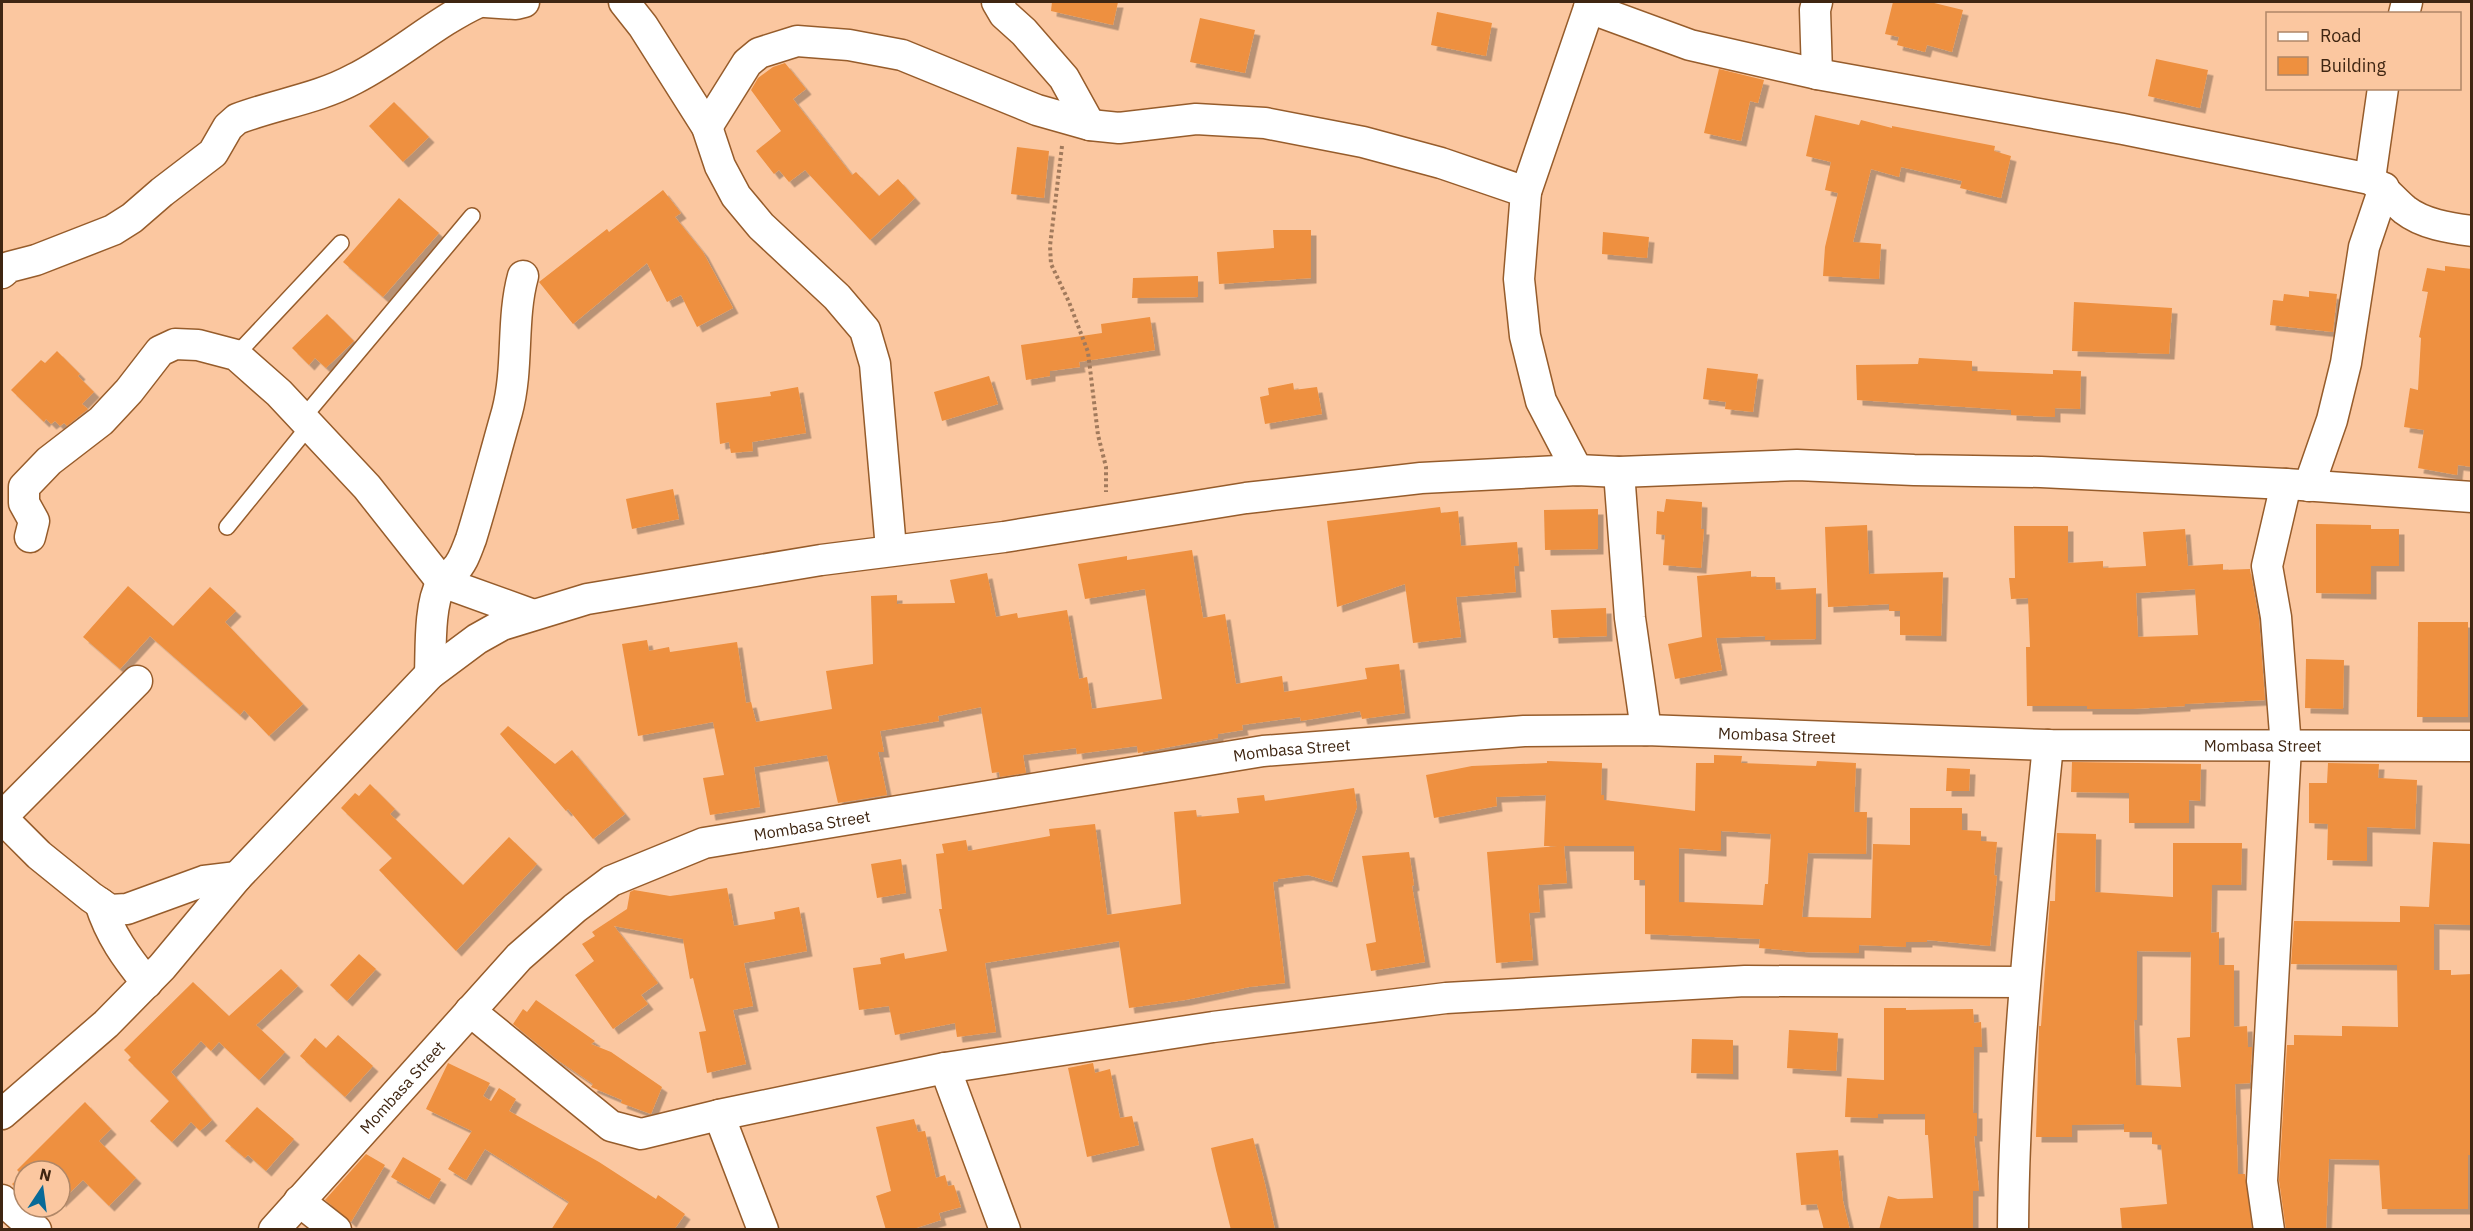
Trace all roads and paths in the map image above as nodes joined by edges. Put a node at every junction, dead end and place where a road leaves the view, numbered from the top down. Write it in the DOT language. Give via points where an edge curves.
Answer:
graph roads {
  1 [pos="479,2"];
  2 [pos="485,2"];
  3 [pos="524,2"];
  4 [pos="624,2"];
  5 [pos="998,2"];
  6 [pos="1817,2"];
  7 [pos="1590,5"];
  8 [pos="1817,74"];
  9 [pos="2383,90"];
  10 [pos="1077,122"];
  11 [pos="707,128"];
  12 [pos="2377,183"];
  13 [pos="1526,192"];
  14 [pos="472,216"];
  15 [pos="2472,231"];
  16 [pos="341,243"];
  17 [pos="2,273"];
  18 [pos="523,276"];
  19 [pos="236,355"];
  20 [pos="306,423"];
  21 [pos="1577,470"];
  22 [pos="1619,472"];
  23 [pos="2297,485"];
  24 [pos="2472,497"];
  25 [pos="1107,521"];
  26 [pos="227,527"];
  27 [pos="30,537"];
  28 [pos="891,549"];
  29 [pos="442,582"];
  30 [pos="531,615"];
  31 [pos="430,674"];
  32 [pos="137,681"];
  33 [pos="1646,730"];
  34 [pos="2048,745"];
  35 [pos="2472,746"];
  36 [pos="2286,747"];
  37 [pos="2,817"];
  38 [pos="237,876"];
  39 [pos="100,903"];
  40 [pos="147,982"];
  41 [pos="2024,982"];
  42 [pos="470,1011"];
  43 [pos="945,1068"];
  44 [pos="2,1114"];
  45 [pos="719,1115"];
  46 [pos="2,1200"];
  47 [pos="299,1201"];
  48 [pos="36,1230"];
  49 [pos="274,1230"];
  50 [pos="336,1230"];
  51 [pos="763,1230"];
  52 [pos="1005,1230"];
  53 [pos="2013,1230"];
  54 [pos="2269,1230"];
  1 -- 17 [label="street" via="353,80 326,93 237,119 207,157 113,230 9,267"];
  2 -- 3 [label="street"];
  4 -- 11 [label="street"];
  5 -- 10 [label="street" via="1004,14 1064,78"];
  6 -- 8 [label="street"];
  7 -- 8 [label="street" via="1690,45"];
  7 -- 13 [label="street"];
  8 -- 12 [label="street" via="2123,129"];
  9 -- 12 [label="street"];
  10 -- 11 [label="street" via="1037,110 902,55 796,41 759,53 747,63"];
  10 -- 13 [label="street" via="1119,128 1196,119 1264,123 1363,142"];
  10 -- 25 [label="path" via="1064,136 1051,264 1088,352 1106,467"];
  11 -- 28 [label="street" via="736,196 865,330 875,364"];
  12 -- 15 [label="street" via="2405,210 2423,220"];
  12 -- 23 [label="street" via="2335,408"];
  13 -- 21 [label="street" via="1519,279 1525,336 1541,401"];
  14 -- 20 [label="lane"];
  16 -- 19 [label="lane"];
  18 -- 29 [label="street" via="512,382 490,478 459,565"];
  19 -- 20 [label="street"];
  19 -- 27 [label="street" via="198,345 175,344 160,351 101,421 49,461 24,488 24,503 34,521"];
  20 -- 26 [label="lane"];
  20 -- 29 [label="street" via="367,487"];
  21 -- 22 [label="street"];
  21 -- 25 [label="street" via="1421,478 1246,498"];
  22 -- 23 [label="street" via="1797,465"];
  22 -- 33 [label="street" via="1630,618"];
  23 -- 24 [label="street"];
  23 -- 36 [label="street" via="2267,566 2276,617"];
  25 -- 28 [label="street"];
  28 -- 30 [label="street" via="587,599"];
  29 -- 30 [label="street"];
  29 -- 31 [label="street" via="433,623"];
  30 -- 31 [label="street" via="477,639"];
  31 -- 38 [label="street"];
  32 -- 37 [label="street"];
  33 -- 34 [label="street, Mombasa Street"];
  33 -- 42 [label="street, Mombasa Street" via="1524,731 1263,751 704,843 611,881 519,957"];
  34 -- 36 [label="street, Mombasa Street"];
  34 -- 41 [label="street"];
  35 -- 36 [label="street, Mombasa Street"];
  36 -- 54 [label="street" via="2262,1181"];
  37 -- 39 [label="street" via="39,855"];
  38 -- 39 [label="street" via="185,886 127,909 110,909"];
  38 -- 40 [label="street"];
  39 -- 40 [label="street" via="118,946"];
  40 -- 44 [label="street" via="106,1024"];
  41 -- 43 [label="street" via="1745,981 1446,998 1213,1027"];
  41 -- 53 [label="street" via="2013,1154"];
  42 -- 45 [label="street" via="622,1131 641,1134"];
  42 -- 47 [label="street, Mombasa Street"];
  43 -- 45 [label="street"];
  43 -- 52 [label="street"];
  45 -- 51 [label="street"];
  46 -- 48 [label="street"];
  47 -- 49 [label="street, Mombasa Street"];
  47 -- 50 [label="street"];
}
